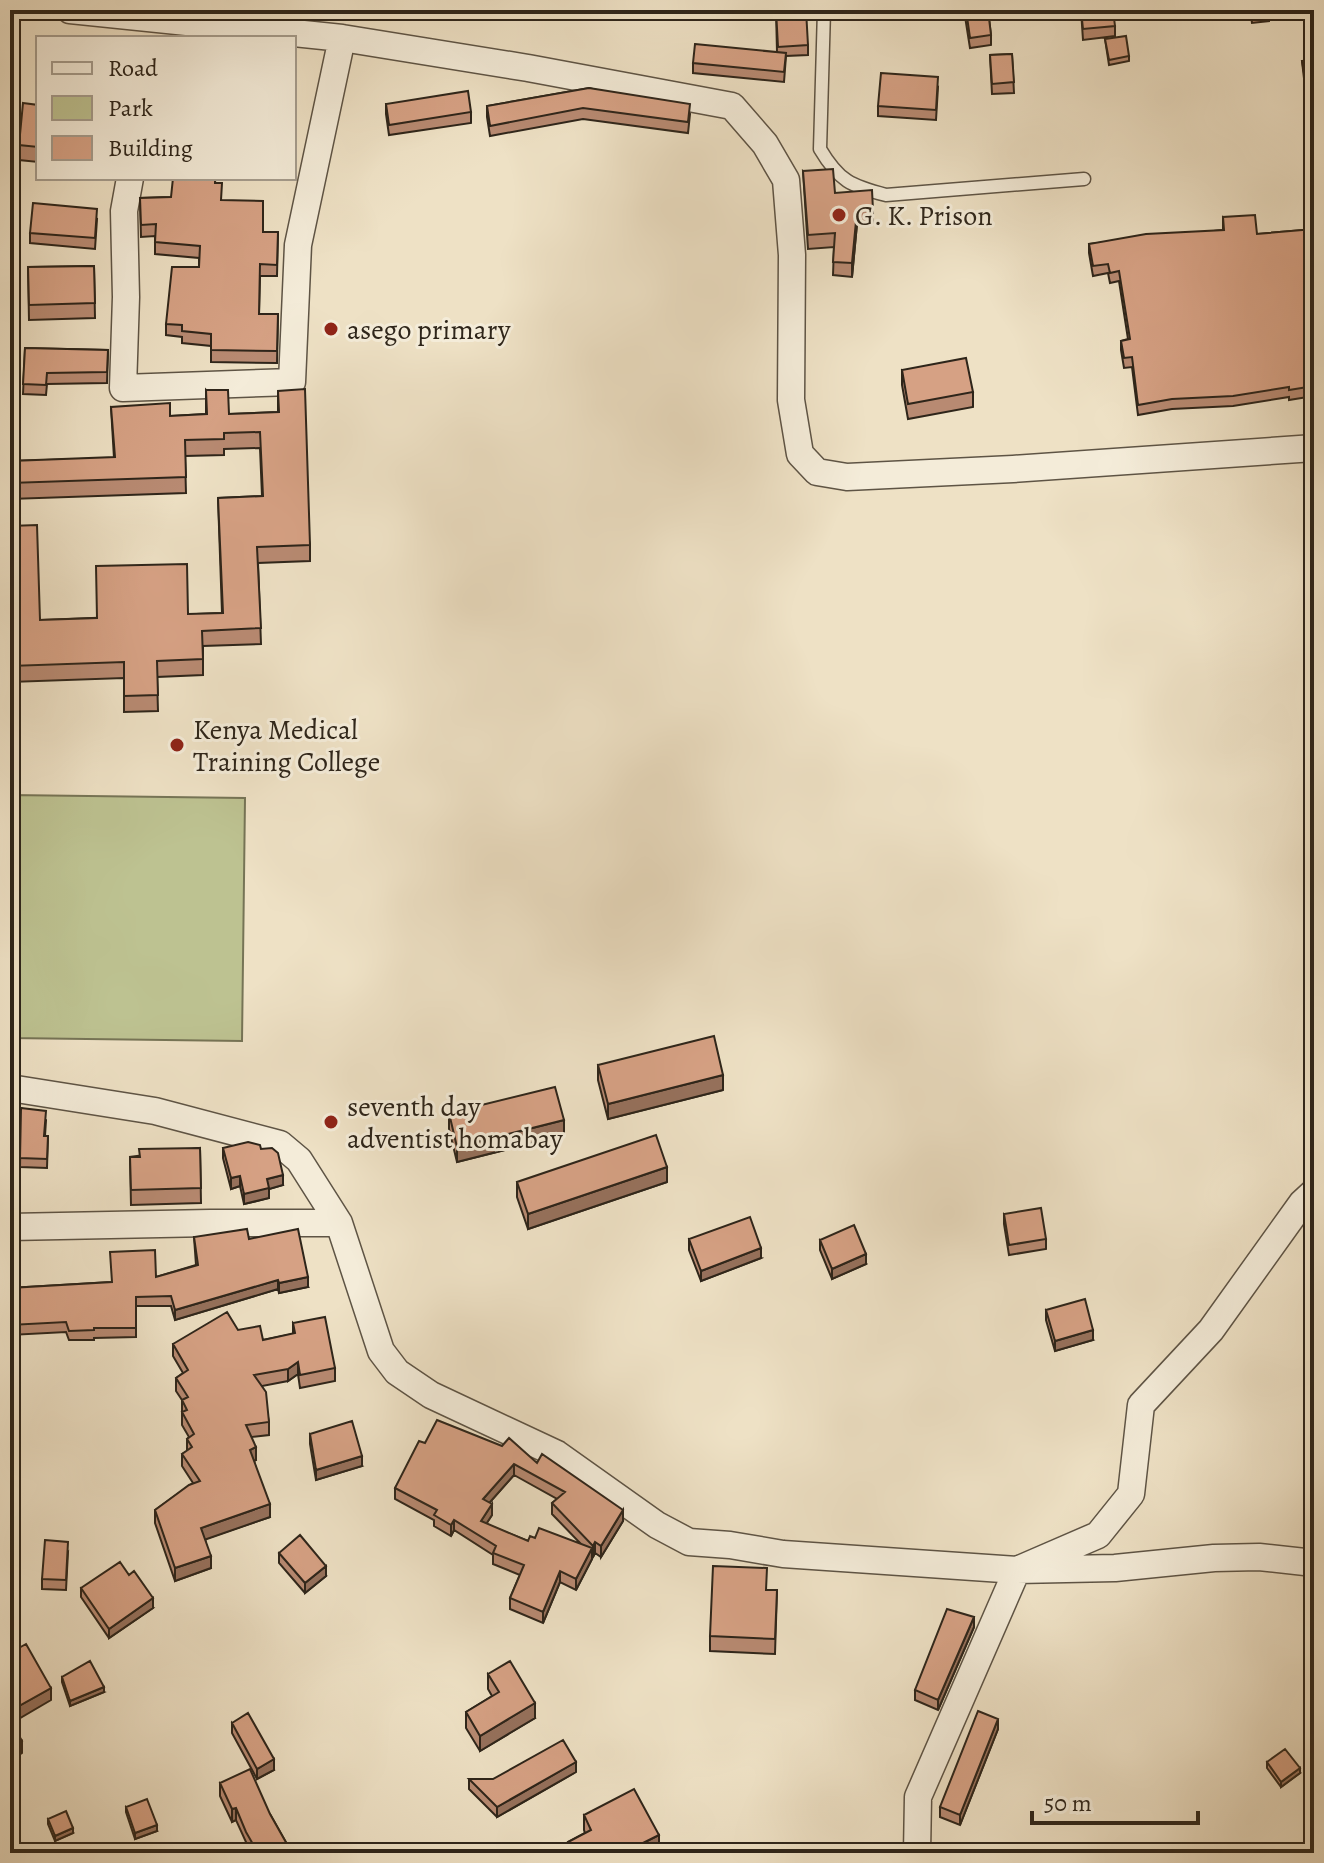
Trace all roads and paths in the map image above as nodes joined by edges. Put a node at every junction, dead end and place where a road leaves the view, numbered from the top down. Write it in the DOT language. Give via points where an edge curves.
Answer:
graph roads {
  1 [pos="70,10"];
  2 [pos="824,10"];
  3 [pos="142,28"];
  4 [pos="342,38"];
  5 [pos="1084,179"];
  6 [pos="130,180"];
  7 [pos="1314,448"];
  8 [pos="10,1088"];
  9 [pos="1314,1192"];
  10 [pos="339,1223"];
  11 [pos="10,1227"];
  12 [pos="1314,1563"];
  13 [pos="1017,1570"];
  14 [pos="917,1853"];
  1 -- 3 [label="street"];
  2 -- 5 [label="lane" via="820,149 832,168 855,187 886,195"];
  3 -- 4 [label="street"];
  4 -- 6 [label="street" via="298,245 292,382 123,388 124,211"];
  4 -- 7 [label="street" via="732,106 765,144 786,180 792,255 791,400 800,454 817,472 847,477 998,470"];
  8 -- 10 [label="street" via="155,1111 280,1144 299,1160"];
  9 -- 13 [label="street" via="1211,1330 1141,1405 1131,1494 1098,1535"];
  10 -- 11 [label="street"];
  10 -- 13 [label="street" via="381,1351 397,1372 431,1395 557,1454 689,1542"];
  12 -- 13 [label="street" via="1259,1557"];
  13 -- 14 [label="street" via="918,1797"];
}
